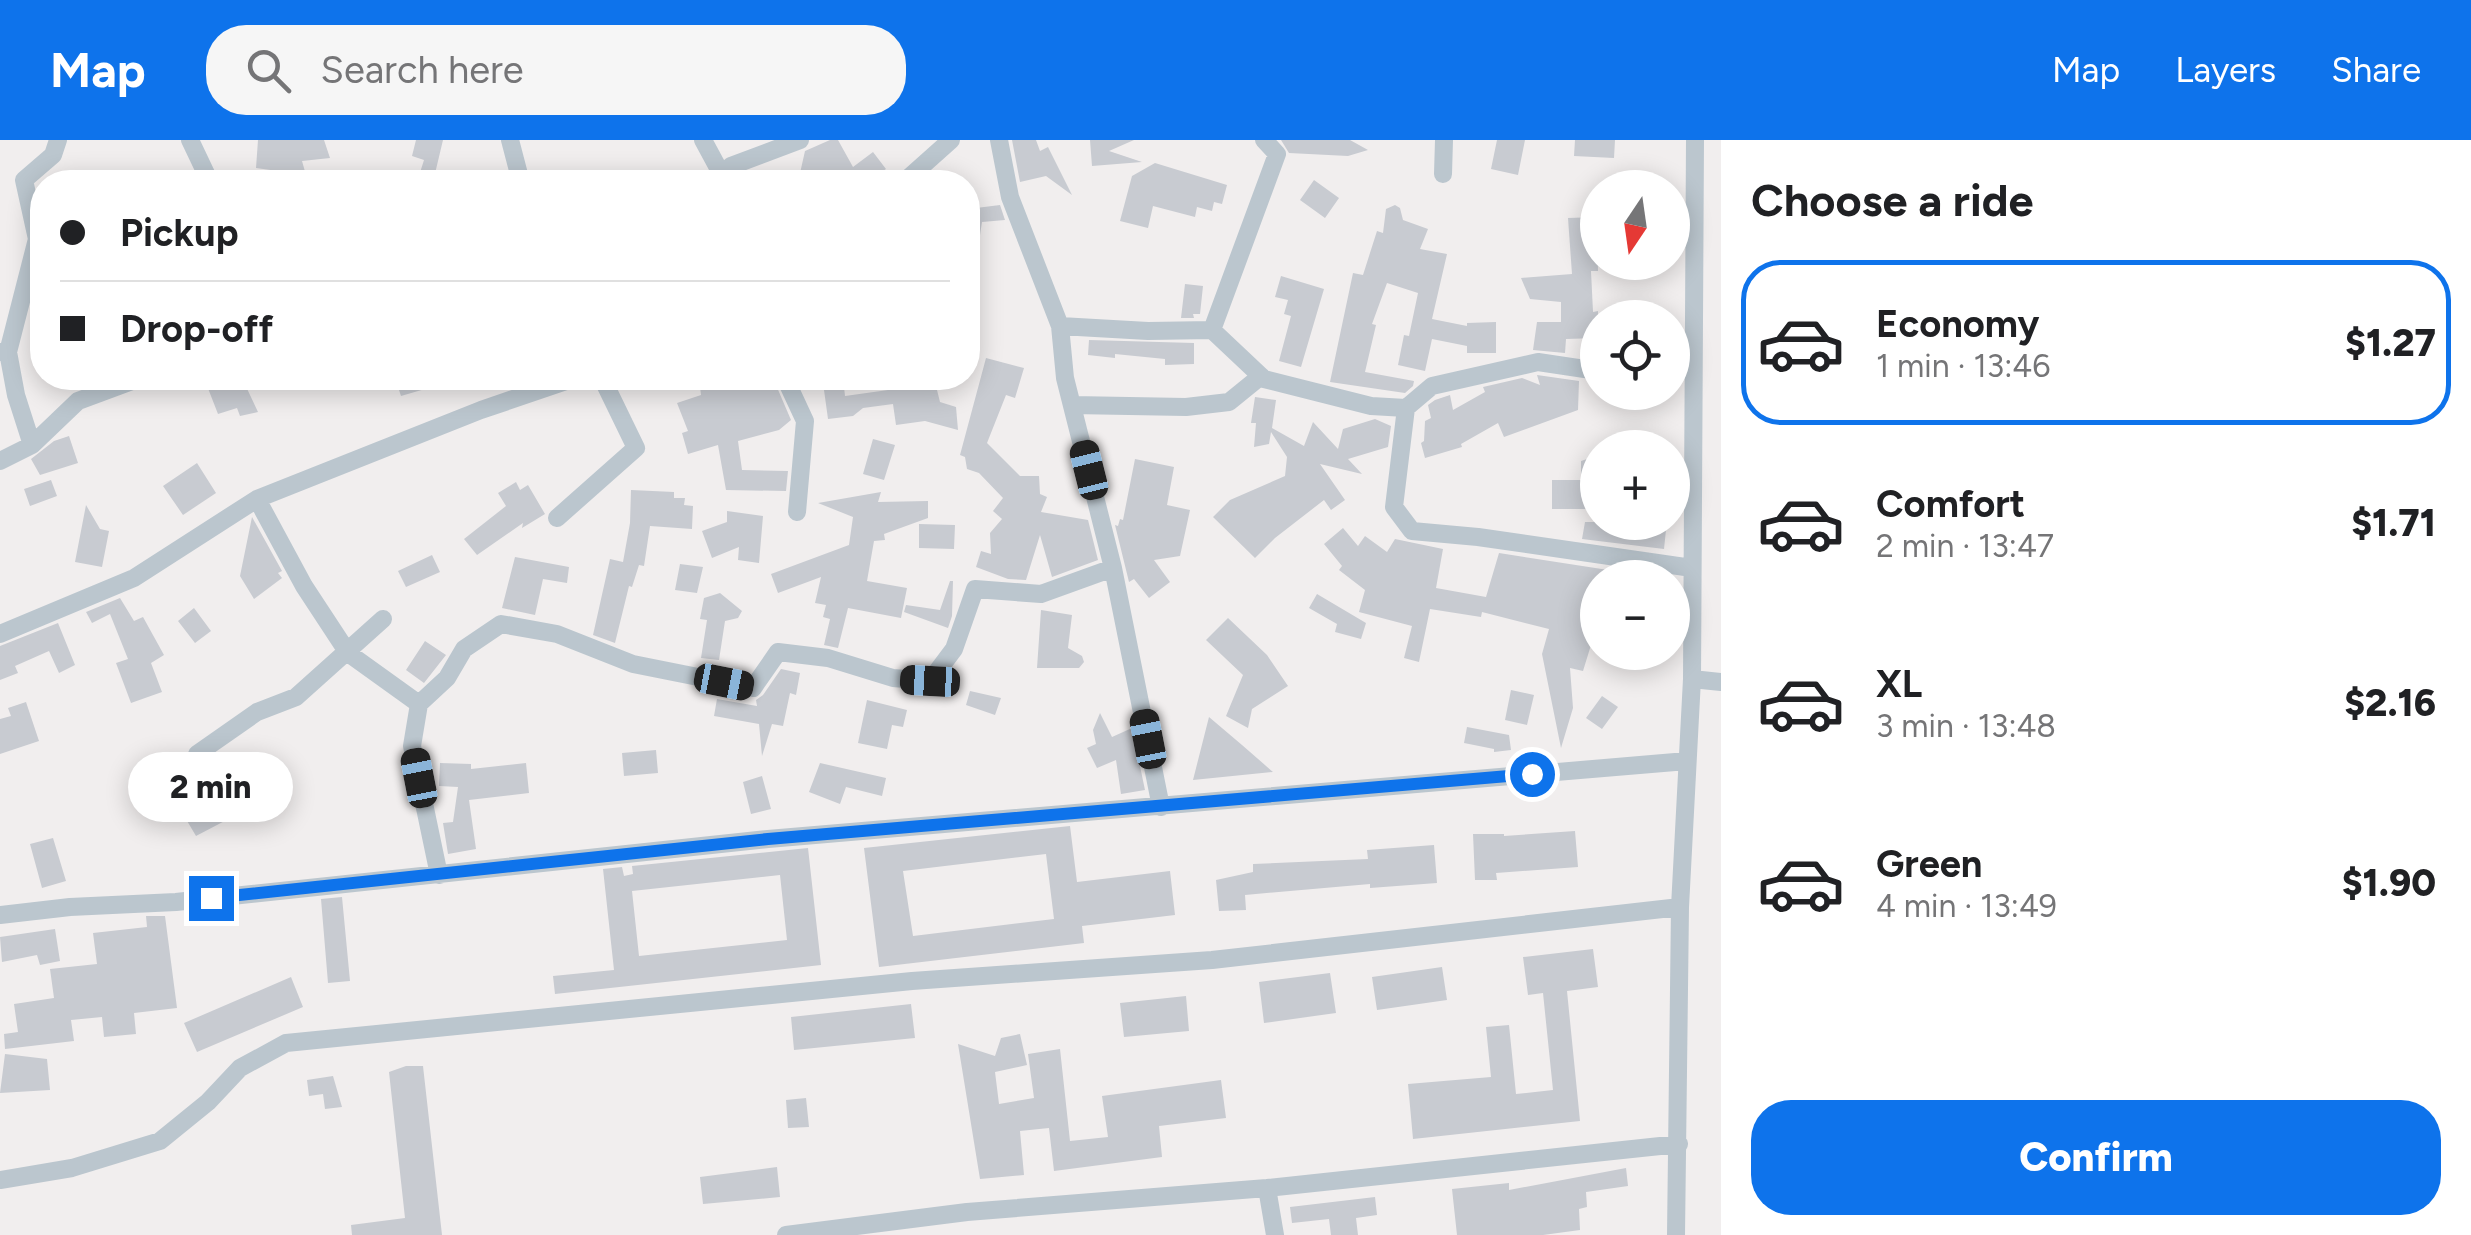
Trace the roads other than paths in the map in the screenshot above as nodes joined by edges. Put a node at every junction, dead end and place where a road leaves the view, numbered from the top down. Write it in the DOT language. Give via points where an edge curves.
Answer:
graph roads {
  1 [pos="58,140"];
  2 [pos="190,140"];
  3 [pos="510,140"];
  4 [pos="703,140"];
  5 [pos="800,140"];
  6 [pos="951,140"];
  7 [pos="999,140"];
  8 [pos="1264,140"];
  9 [pos="1444,140"];
  10 [pos="1696,140"];
  11 [pos="36,170"];
  12 [pos="204,170"];
  13 [pos="518,170"];
  14 [pos="714,170"];
  15 [pos="728,170"];
  16 [pos="917,170"];
  17 [pos="1443,174"];
  18 [pos="30,175"];
  19 [pos="30,206"];
  20 [pos="30,266"];
  21 [pos="1060,326"];
  22 [pos="1212,330"];
  23 [pos="4,352"];
  24 [pos="1580,368"];
  25 [pos="1692,368"];
  26 [pos="1261,376"];
  27 [pos="106,390"];
  28 [pos="542,390"];
  29 [pos="608,390"];
  30 [pos="790,390"];
  31 [pos="1072,405"];
  32 [pos="1406,408"];
  33 [pos="32,445"];
  34 [pos="0,461"];
  35 [pos="257,499"];
  36 [pos="796,512"];
  37 [pos="556,518"];
  38 [pos="1113,568"];
  39 [pos="1692,568"];
  40 [pos="382,619"];
  41 [pos="0,634"];
  42 [pos="348,653"];
  43 [pos="1692,678"];
  44 [pos="1721,682"];
  45 [pos="419,704"];
  46 [pos="197,754"];
  47 [pos="1687,762"];
  48 [pos="1161,807"];
  49 [pos="439,875"];
  50 [pos="1680,908"];
  51 [pos="0,915"];
  52 [pos="1679,1144"];
  53 [pos="0,1180"];
  54 [pos="1266,1188"];
  55 [pos="839,1232"];
  56 [pos="786,1235"];
  57 [pos="1276,1235"];
  58 [pos="1676,1235"];
  1 -- 11 [label="street"];
  2 -- 12 [label="street"];
  3 -- 13 [label="street"];
  4 -- 14 [label="street"];
  5 -- 15 [label="street"];
  6 -- 16 [label="street"];
  7 -- 21 [label="street" via="1010,197"];
  8 -- 22 [label="street" via="1277,154"];
  9 -- 17 [label="street"];
  10 -- 25 [label="street"];
  18 -- 19 [label="street" via="24,180"];
  20 -- 23 [label="street"];
  21 -- 22 [label="street"];
  21 -- 31 [label="street"];
  22 -- 26 [label="street"];
  23 -- 33 [label="street"];
  24 -- 32 [label="street" via="1538,362 1432,386"];
  25 -- 39 [label="street"];
  26 -- 31 [label="street" via="1228,402"];
  26 -- 32 [label="street" via="1371,406"];
  27 -- 33 [label="street" via="78,400"];
  28 -- 35 [label="street"];
  29 -- 37 [label="street" via="636,448"];
  30 -- 36 [label="street" via="804,421"];
  31 -- 38 [label="street"];
  32 -- 39 [label="street" via="1394,507 1412,532"];
  33 -- 34 [label="street"];
  35 -- 41 [label="street" via="134,578"];
  35 -- 42 [label="street"];
  38 -- 45 [label="street" via="1041,594 975,588 954,649 930,681 778,652 754,688 633,664 557,634 501,624 464,649 447,678"];
  38 -- 48 [label="street"];
  39 -- 43 [label="street"];
  40 -- 42 [label="street"];
  42 -- 45 [label="street"];
  42 -- 46 [label="street" via="296,697 257,712"];
  43 -- 44 [label="street"];
  43 -- 47 [label="street"];
  45 -- 49 [label="street" via="412,746"];
  47 -- 48 [label="street"];
  47 -- 50 [label="street"];
  48 -- 49 [label="street"];
  49 -- 51 [label="street"];
  50 -- 52 [label="street"];
  50 -- 53 [label="street" via="1212,960 912,981 286,1043 240,1068 160,1140 72,1168"];
  52 -- 54 [label="street"];
  52 -- 58 [label="street"];
  54 -- 55 [label="street" via="967,1212"];
  54 -- 57 [label="street"];
  55 -- 56 [label="street"];
}
